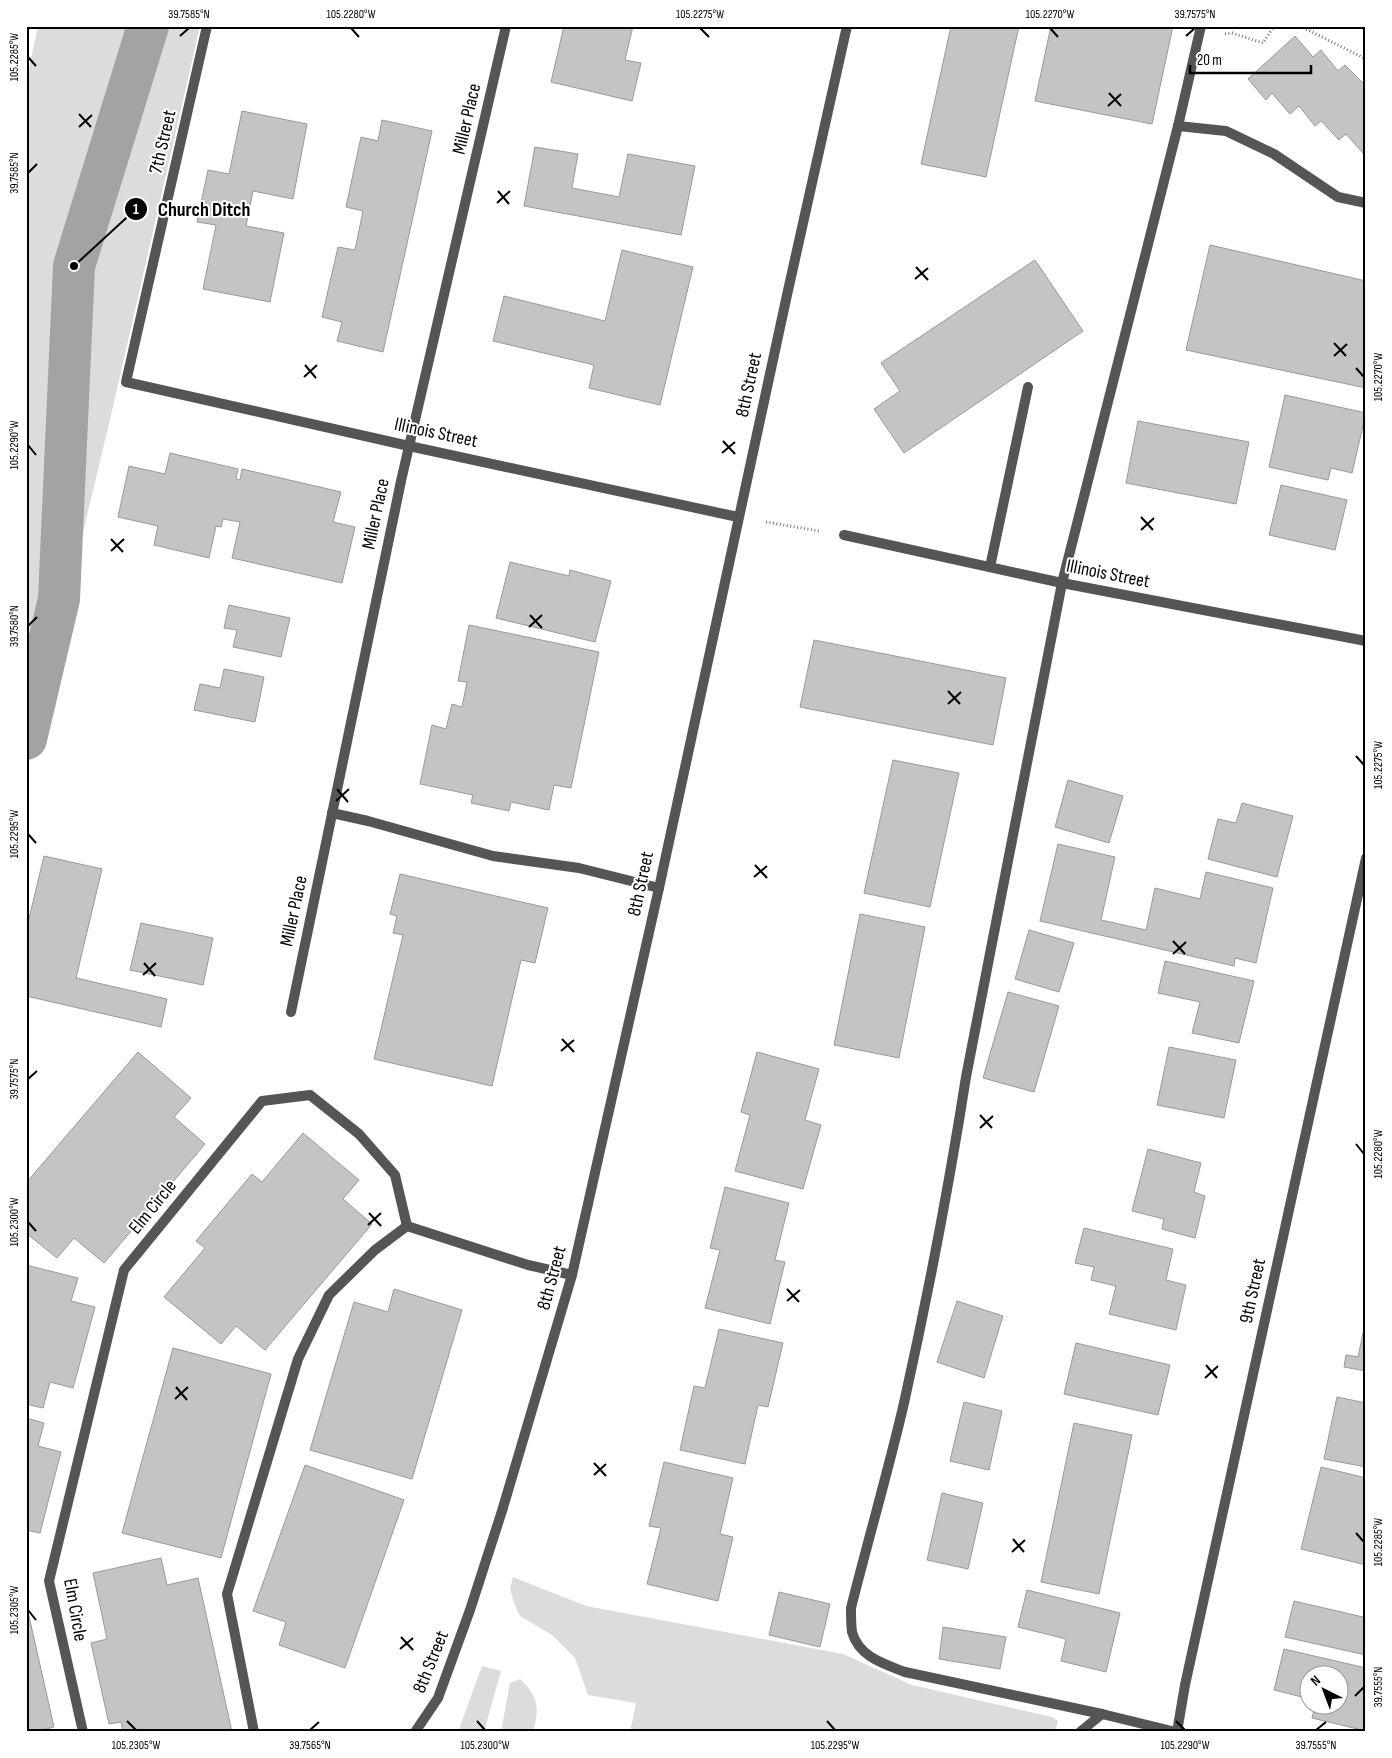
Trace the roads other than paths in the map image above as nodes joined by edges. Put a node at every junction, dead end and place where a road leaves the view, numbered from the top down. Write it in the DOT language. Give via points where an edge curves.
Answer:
graph roads {
  1 [pos="207,26"];
  2 [pos="506,26"];
  3 [pos="847,26"];
  4 [pos="1201,27"];
  5 [pos="1178,126"];
  6 [pos="1366,203"];
  7 [pos="126,382"];
  8 [pos="1028,388"];
  9 [pos="409,446"];
  10 [pos="738,517"];
  11 [pos="844,535"];
  12 [pos="990,567"];
  13 [pos="1062,583"];
  14 [pos="1366,641"];
  15 [pos="332,814"];
  16 [pos="1366,858"];
  17 [pos="659,888"];
  18 [pos="291,1012"];
  19 [pos="407,1226"];
  20 [pos="572,1275"];
  21 [pos="1102,1714"];
  22 [pos="83,1732"];
  23 [pos="254,1732"];
  24 [pos="415,1732"];
  25 [pos="1080,1732"];
  26 [pos="1176,1732"];
  1 -- 7 [label="street, 7th Street"];
  2 -- 9 [label="street, Miller Place"];
  3 -- 10 [label="street, 8th Street"];
  4 -- 5 [label="street"];
  5 -- 6 [label="street" via="1226,131 1274,154 1338,197"];
  5 -- 13 [label="street"];
  7 -- 9 [label="street, Illinois Street"];
  8 -- 12 [label="street"];
  9 -- 10 [label="street, Illinois Street"];
  9 -- 15 [label="street, Miller Place"];
  10 -- 17 [label="street, 8th Street"];
  11 -- 12 [label="street, Illinois Street"];
  12 -- 13 [label="street, Illinois Street"];
  13 -- 14 [label="street, Illinois Street"];
  13 -- 21 [label="street" via="966,1077 934,1261 904,1404 851,1608 852,1633 861,1650 878,1662 905,1672"];
  15 -- 17 [label="street" via="493,856 579,868"];
  15 -- 18 [label="street, Miller Place"];
  16 -- 26 [label="street, 9th Street"];
  17 -- 20 [label="street, 8th Street"];
  19 -- 20 [label="street" via="528,1265"];
  19 -- 22 [label="street, Elm Circle" via="395,1175 359,1134 310,1095 262,1101 124,1270 49,1581"];
  19 -- 23 [label="street" via="375,1250 329,1295 298,1359 226,1594"];
  20 -- 24 [label="street, 8th Street" via="470,1610 438,1698"];
  21 -- 25 [label="street"];
  21 -- 26 [label="street"];
}
